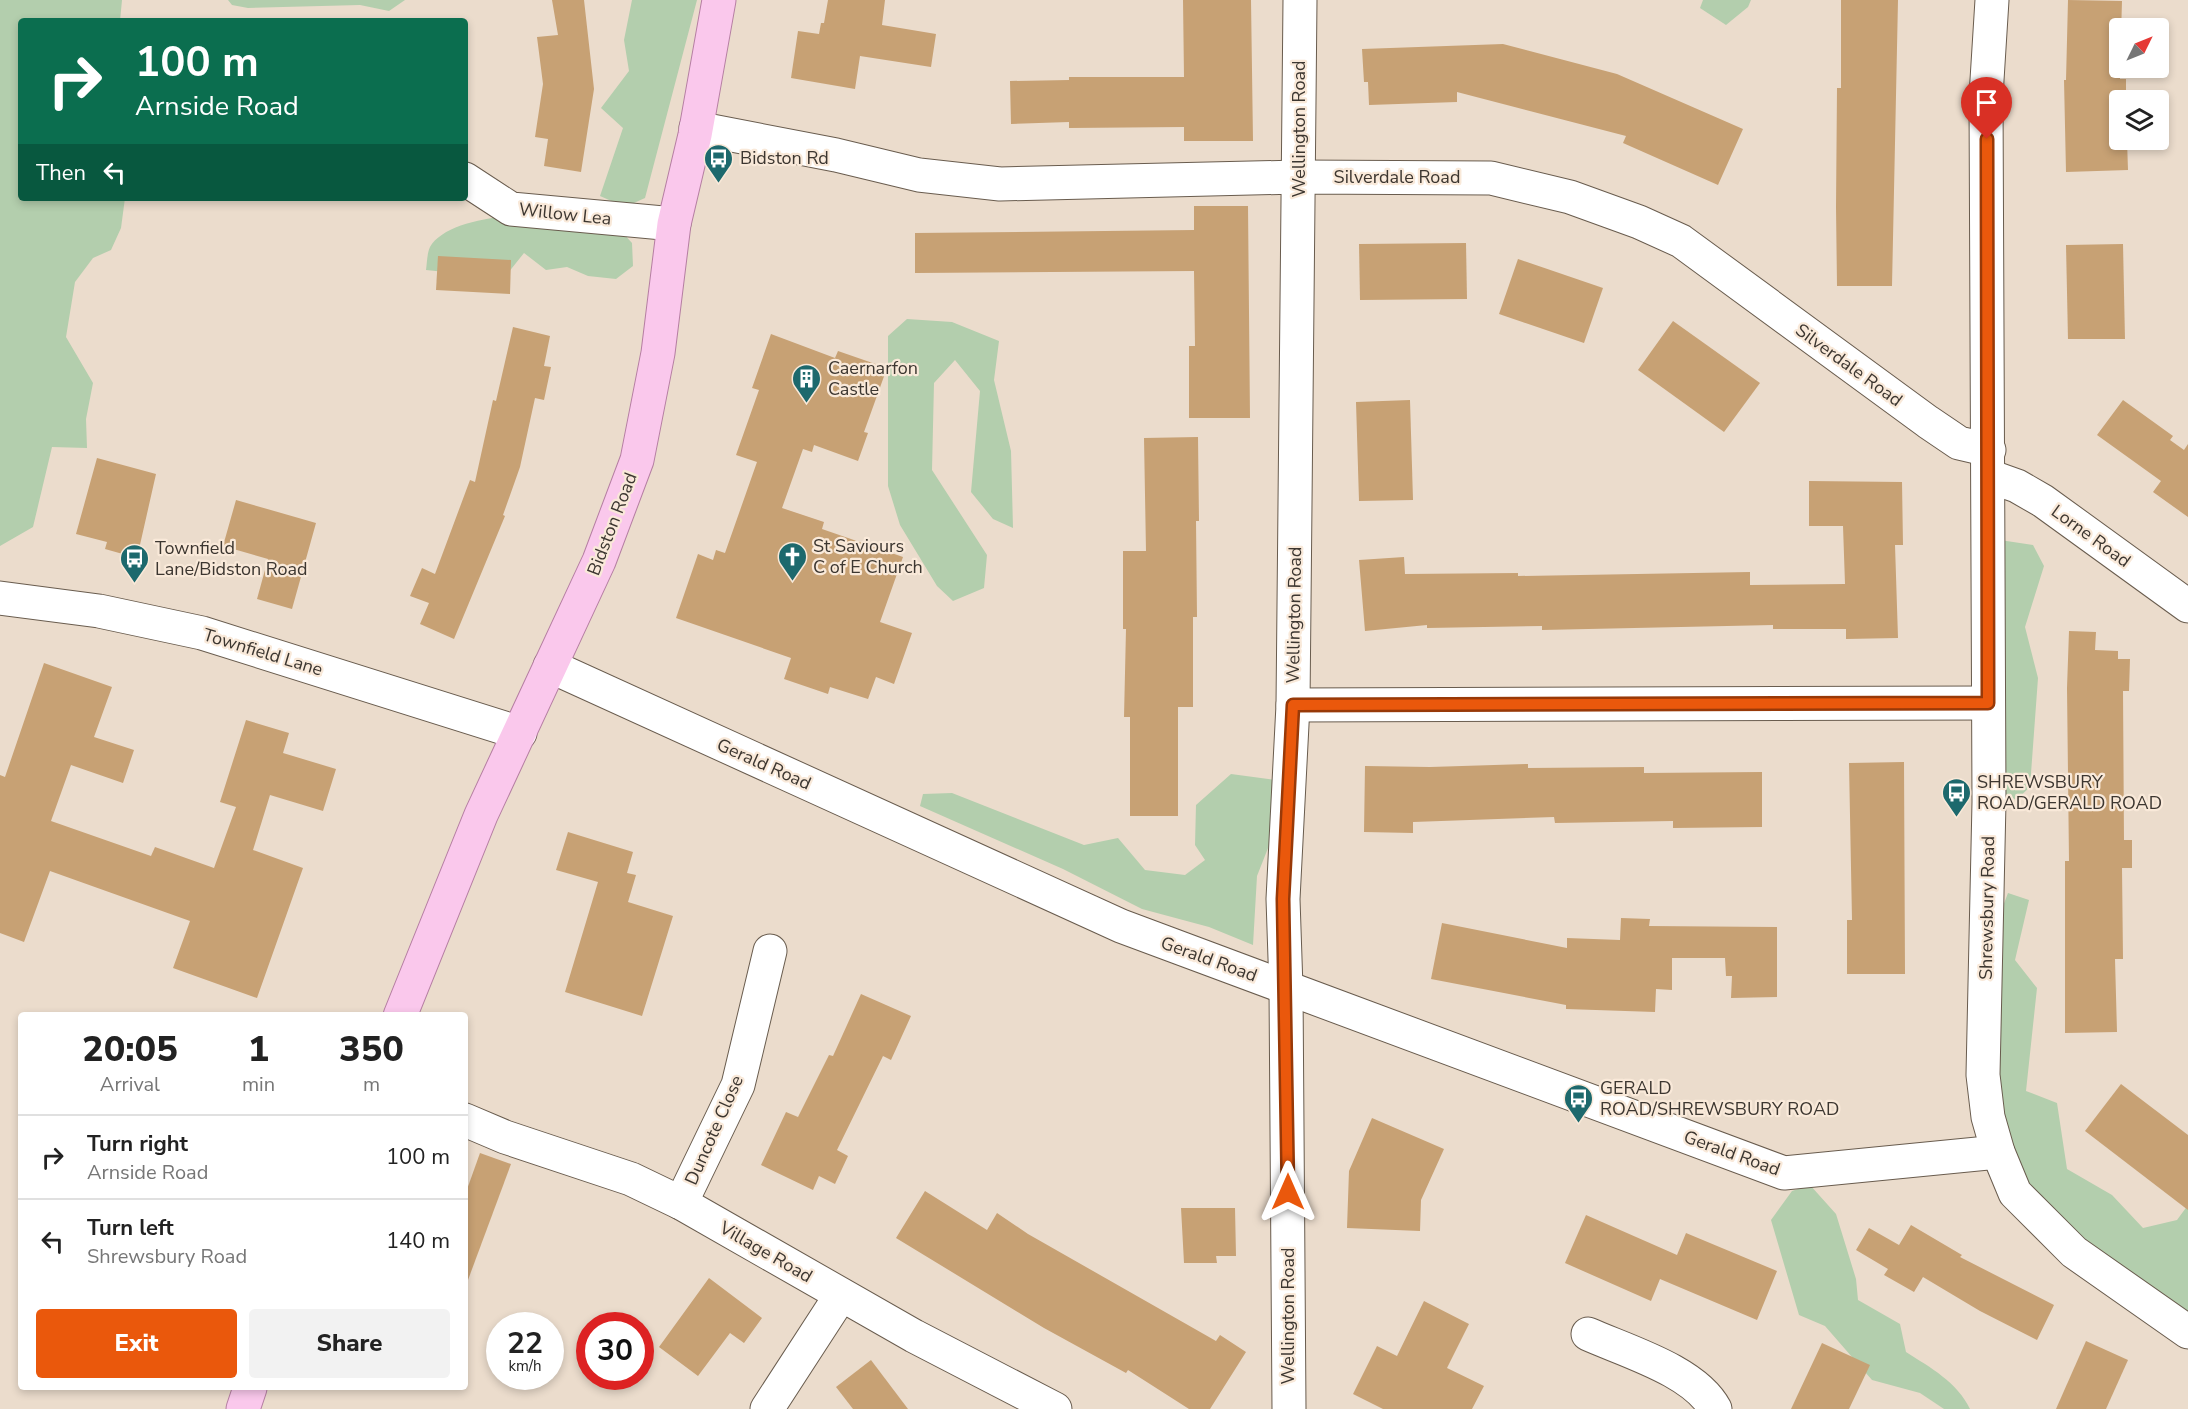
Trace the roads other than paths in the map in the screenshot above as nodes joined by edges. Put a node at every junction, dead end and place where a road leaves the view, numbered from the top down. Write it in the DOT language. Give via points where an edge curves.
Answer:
graph roads {
  1 [pos="719,0"];
  2 [pos="1300,0"];
  3 [pos="1992,0"];
  4 [pos="696,128"];
  5 [pos="1298,177"];
  6 [pos="468,180"];
  7 [pos="674,224"];
  8 [pos="1989,463"];
  9 [pos="0,598"];
  10 [pos="2188,606"];
  11 [pos="550,666"];
  12 [pos="1988,703"];
  13 [pos="1293,705"];
  14 [pos="520,733"];
  15 [pos="770,951"];
  16 [pos="1286,988"];
  17 [pos="402,1012"];
  18 [pos="468,1121"];
  19 [pos="1998,1152"];
  20 [pos="681,1203"];
  21 [pos="841,1295"];
  22 [pos="2188,1332"];
  23 [pos="1588,1334"];
  24 [pos="249,1390"];
  25 [pos="243,1409"];
  26 [pos="767,1409"];
  27 [pos="1055,1409"];
  28 [pos="1289,1409"];
  29 [pos="1715,1409"];
  1 -- 4 [label="main road, Bidston Road"];
  2 -- 5 [label="street, Wellington Road"];
  3 -- 8 [label="street, Shrewsbury Road" via="1986,96"];
  4 -- 5 [label="street, Silverdale Road" via="919,175 1000,184"];
  4 -- 7 [label="main road, Bidston Road"];
  5 -- 8 [label="street, Silverdale Road" via="1491,178 1570,197 1639,222 1681,241"];
  5 -- 13 [label="street, Wellington Road"];
  6 -- 7 [label="street, Willow Lea" via="511,209"];
  7 -- 11 [label="main road, Bidston Road" via="658,354 637,460 599,561"];
  8 -- 10 [label="street, Lorne Road"];
  8 -- 12 [label="street, Shrewsbury Road"];
  9 -- 14 [label="street, Townfield Lane" via="99,611 202,633"];
  11 -- 14 [label="main road, Bidston Road"];
  11 -- 16 [label="street, Gerald Road" via="1121,926"];
  12 -- 13 [label="street"];
  12 -- 19 [label="street, Shrewsbury Road" via="1983,1075 1988,1117"];
  13 -- 16 [label="street, Wellington Road" via="1283,899"];
  14 -- 17 [label="main road, Bidston Road" via="480,815"];
  15 -- 20 [label="street, Duncote Close" via="738,1085"];
  16 -- 19 [label="street, Gerald Road" via="1784,1173"];
  16 -- 28 [label="street, Wellington Road"];
  18 -- 20 [label="street, Village Road" via="631,1179"];
  19 -- 22 [label="street, Shrewsbury Road" via="2015,1193 2074,1252"];
  20 -- 21 [label="street, Village Road"];
  21 -- 26 [label="street"];
  21 -- 27 [label="street, Village Road"];
  23 -- 29 [label="street" via="1697,1386"];
  24 -- 25 [label="main road"];
}
